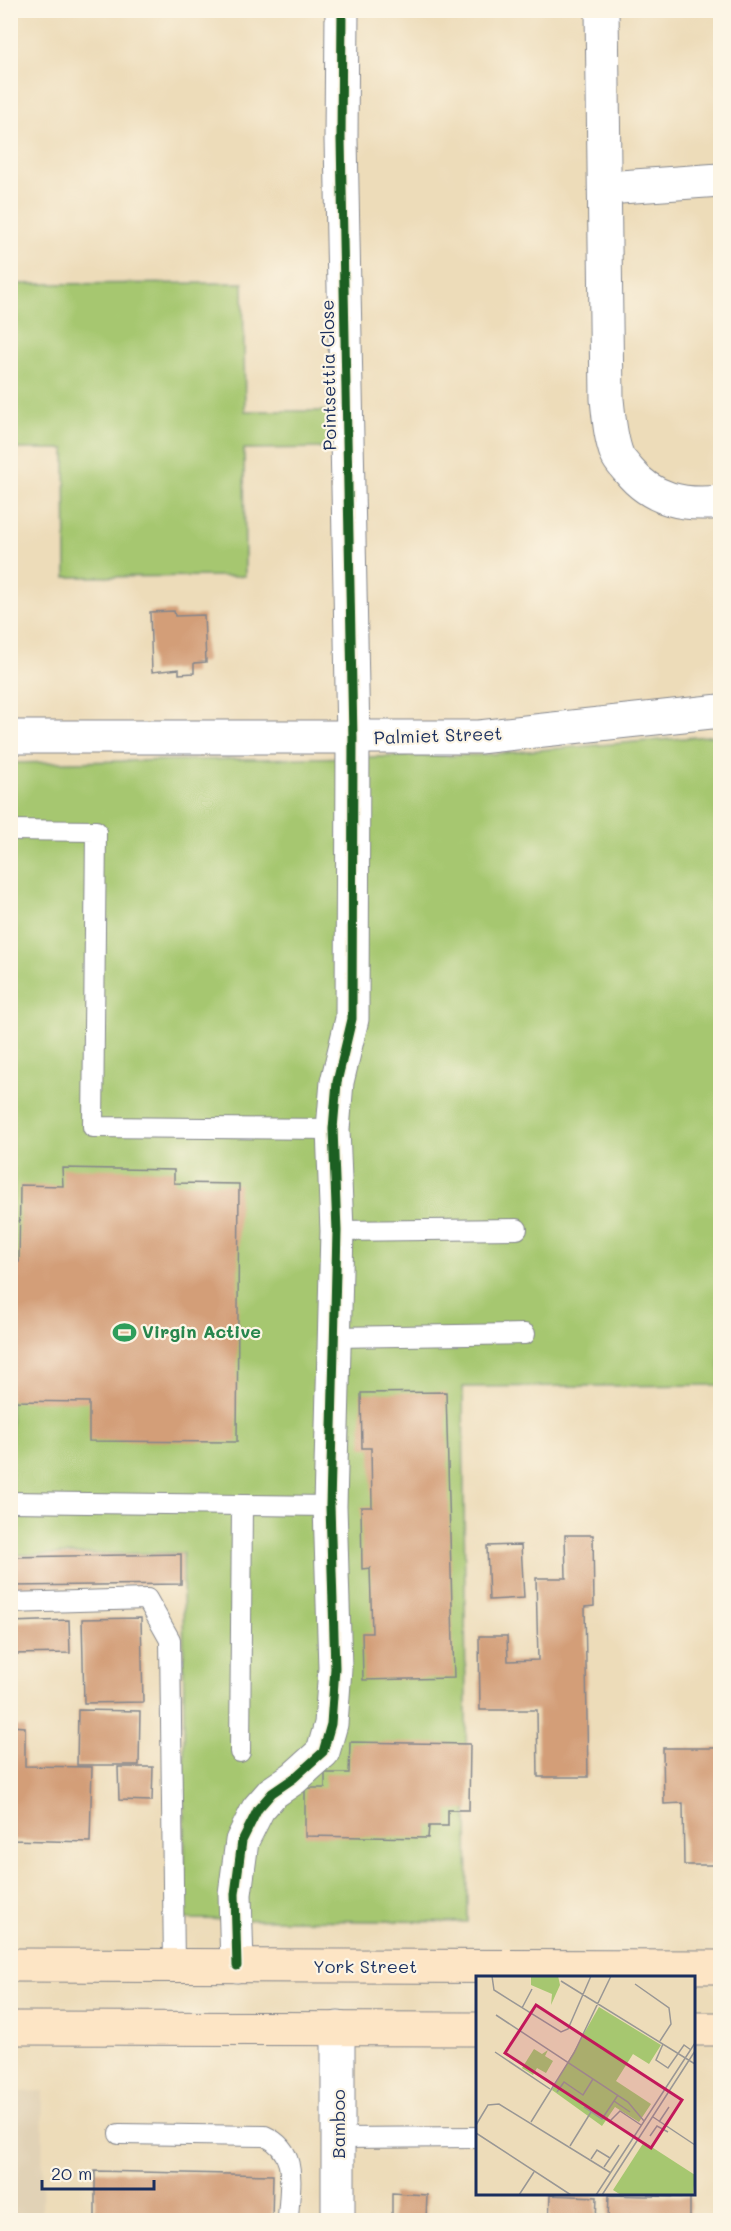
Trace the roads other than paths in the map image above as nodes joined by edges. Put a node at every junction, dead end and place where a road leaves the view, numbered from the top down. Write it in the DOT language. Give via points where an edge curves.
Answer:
graph roads {
  1 [pos="342,10"];
  2 [pos="602,10"];
  3 [pos="720,180"];
  4 [pos="606,188"];
  5 [pos="720,502"];
  6 [pos="720,711"];
  7 [pos="10,737"];
  8 [pos="353,738"];
  9 [pos="10,830"];
  10 [pos="333,1130"];
  11 [pos="518,1229"];
  12 [pos="337,1230"];
  13 [pos="525,1334"];
  14 [pos="334,1337"];
  15 [pos="10,1502"];
  16 [pos="242,1505"];
  17 [pos="330,1506"];
  18 [pos="10,1603"];
  19 [pos="240,1752"];
  20 [pos="10,1965"];
  21 [pos="174,1966"];
  22 [pos="237,1966"];
  23 [pos="720,1967"];
  24 [pos="10,2028"];
  25 [pos="338,2028"];
  26 [pos="476,2029"];
  27 [pos="695,2029"];
  28 [pos="720,2029"];
  29 [pos="119,2134"];
  30 [pos="476,2137"];
  31 [pos="339,2138"];
  32 [pos="288,2220"];
  33 [pos="338,2220"];
  1 -- 8 [label="street, Pointsettia Close" via="341,151"];
  2 -- 4 [label="street"];
  3 -- 4 [label="street"];
  4 -- 5 [label="street" via="607,399 618,457 637,481 665,499 696,505"];
  6 -- 8 [label="street, Palmiet Street" via="479,738"];
  7 -- 8 [label="street, Palmiet Street"];
  8 -- 10 [label="street, Pointsettia Close" via="352,1019 338,1082"];
  9 -- 10 [label="lane" via="96,831 93,1126"];
  10 -- 12 [label="street, Pointsettia Close"];
  11 -- 12 [label="lane"];
  12 -- 14 [label="street, Pointsettia Close"];
  13 -- 14 [label="lane"];
  14 -- 17 [label="street, Pointsettia Close"];
  15 -- 16 [label="lane"];
  16 -- 17 [label="lane"];
  16 -- 19 [label="lane"];
  17 -- 22 [label="street, Pointsettia Close" via="335,1668 331,1724 323,1752 272,1793 258,1809 242,1841 235,1894"];
  18 -- 21 [label="lane" via="147,1599 170,1640"];
  20 -- 21 [label="main road, York Street"];
  21 -- 22 [label="main road, York Street"];
  22 -- 23 [label="main road, York Street"];
  24 -- 25 [label="main road"];
  25 -- 26 [label="main road"];
  25 -- 31 [label="street, Bamboo"];
  27 -- 28 [label="main road"];
  29 -- 32 [label="lane" via="265,2136 279,2143 288,2155"];
  30 -- 31 [label="lane"];
  31 -- 33 [label="street, Bamboo"];
}
